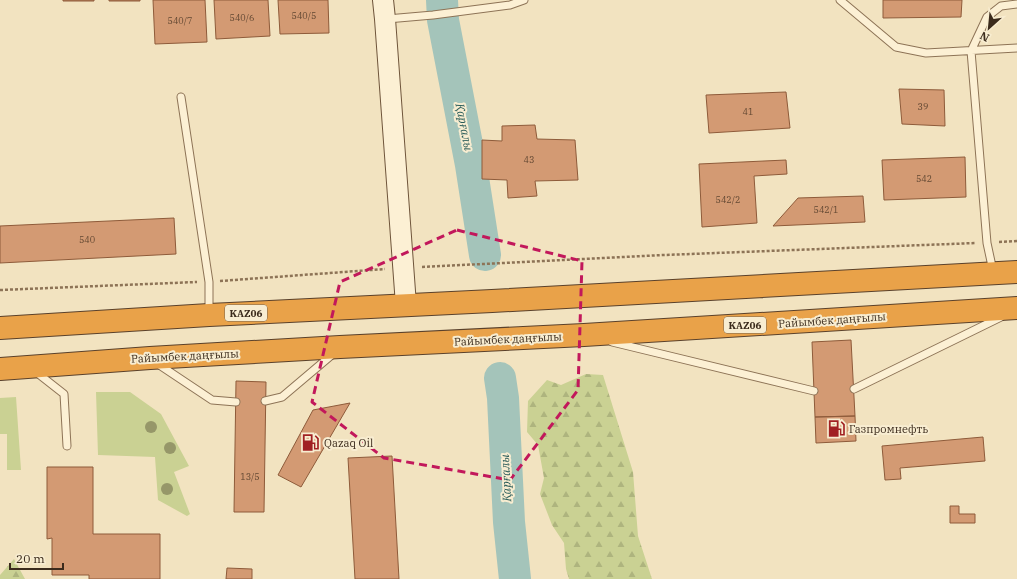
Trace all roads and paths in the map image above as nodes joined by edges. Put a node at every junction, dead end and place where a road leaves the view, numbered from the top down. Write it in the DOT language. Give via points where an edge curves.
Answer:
graph roads {
  1 [pos="524,0"];
  2 [pos="840,0"];
  3 [pos="1017,4"];
  4 [pos="384,10"];
  5 [pos="1017,48"];
  6 [pos="972,51"];
  7 [pos="181,97"];
  8 [pos="1017,241"];
  9 [pos="987,243"];
  10 [pos="404,268"];
  11 [pos="1017,272"];
  12 [pos="994,273"];
  13 [pos="209,282"];
  14 [pos="0,290"];
  15 [pos="406,305"];
  16 [pos="1017,308"];
  17 [pos="210,315"];
  18 [pos="0,328"];
  19 [pos="584,335"];
  20 [pos="340,347"];
  21 [pos="150,358"];
  22 [pos="30,367"];
  23 [pos="0,369"];
  24 [pos="854,389"];
  25 [pos="814,391"];
  26 [pos="265,401"];
  27 [pos="236,402"];
  28 [pos="67,446"];
  1 -- 4 [label="lane" via="510,6 433,15"];
  2 -- 6 [label="lane" via="896,47 926,53"];
  3 -- 6 [label="lane" via="1001,6 987,17"];
  4 -- 10 [label="street"];
  5 -- 6 [label="lane"];
  6 -- 9 [label="lane"];
  7 -- 13 [label="lane"];
  8 -- 9 [label="path"];
  9 -- 10 [label="path"];
  9 -- 12 [label="lane"];
  10 -- 13 [label="path"];
  10 -- 15 [label="street"];
  11 -- 12 [label="highway, KАZ06"];
  12 -- 15 [label="highway, KАZ06"];
  13 -- 14 [label="path"];
  13 -- 17 [label="lane"];
  15 -- 17 [label="highway, KАZ06"];
  16 -- 19 [label="highway, Райымбек даңғылы / KАZ06"];
  16 -- 24 [label="lane"];
  17 -- 18 [label="highway, KАZ06"];
  19 -- 20 [label="highway, Райымбек даңғылы / KАZ06"];
  19 -- 25 [label="lane"];
  20 -- 21 [label="highway, Райымбек даңғылы / KАZ06"];
  20 -- 26 [label="lane" via="282,397"];
  21 -- 22 [label="highway, Райымбек даңғылы / KАZ06"];
  21 -- 27 [label="lane" via="212,400"];
  22 -- 23 [label="highway, Райымбек даңғылы / KАZ06"];
  22 -- 28 [label="lane" via="64,394"];
}
